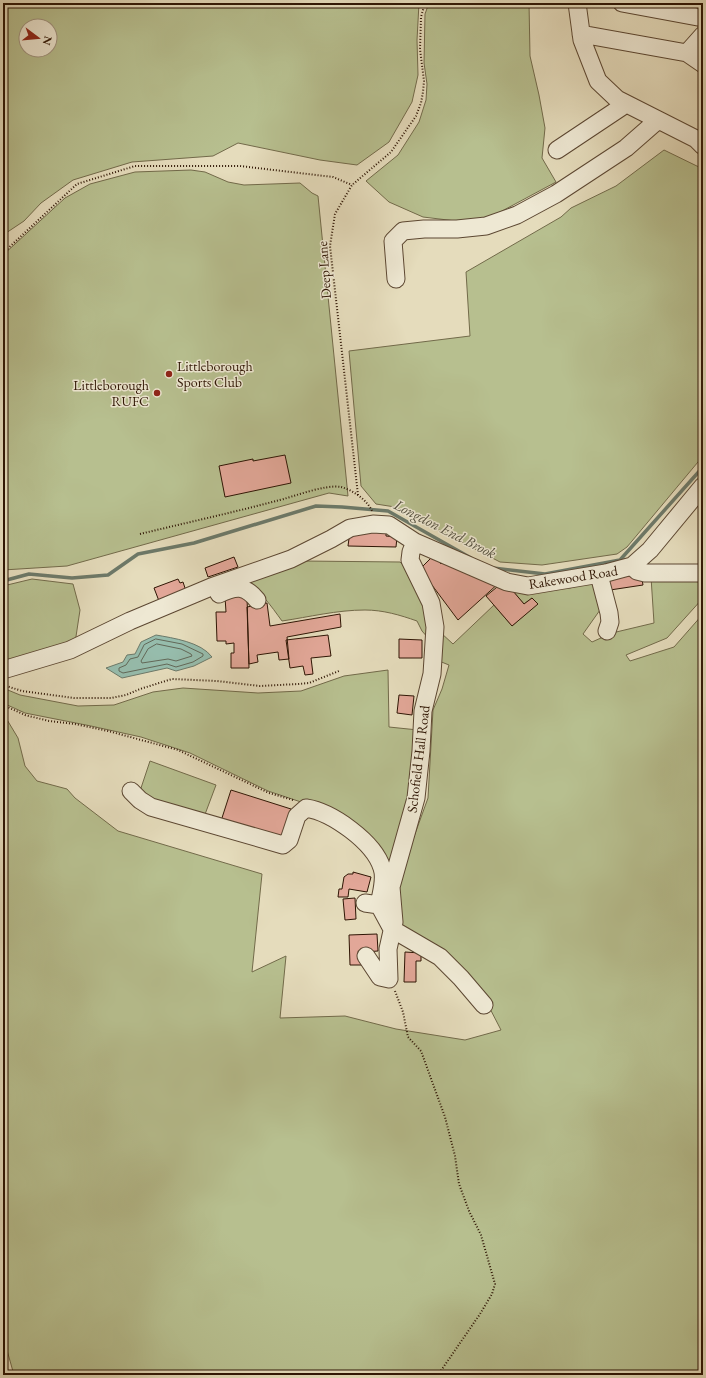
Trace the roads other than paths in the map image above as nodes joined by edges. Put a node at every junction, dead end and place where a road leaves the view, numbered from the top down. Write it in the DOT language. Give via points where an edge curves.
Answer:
graph roads {
  1 [pos="577,3"];
  2 [pos="622,3"];
  3 [pos="703,18"];
  4 [pos="581,34"];
  5 [pos="703,35"];
  6 [pos="687,53"];
  7 [pos="703,64"];
  8 [pos="626,104"];
  9 [pos="658,120"];
  10 [pos="703,146"];
  11 [pos="557,150"];
  12 [pos="396,279"];
  13 [pos="703,486"];
  14 [pos="415,542"];
  15 [pos="632,566"];
  16 [pos="703,573"];
  17 [pos="599,575"];
  18 [pos="184,599"];
  19 [pos="257,600"];
  20 [pos="606,631"];
  21 [pos="3,670"];
  22 [pos="131,791"];
  23 [pos="392,929"];
  24 [pos="366,956"];
  25 [pos="484,1005"];
  1 -- 4 [label="street"];
  2 -- 3 [label="street"];
  4 -- 6 [label="street"];
  4 -- 8 [label="street" via="598,81"];
  5 -- 6 [label="street"];
  6 -- 7 [label="street"];
  8 -- 9 [label="street"];
  8 -- 11 [label="street"];
  9 -- 10 [label="street" via="696,139"];
  9 -- 12 [label="street" via="626,148 556,194 516,215 486,226 404,231 393,241"];
  13 -- 15 [label="street, Rakewood Road" via="650,550"];
  14 -- 17 [label="street, Rakewood Road" via="507,582 528,586"];
  14 -- 18 [label="street, Rakewood Road" via="389,525 373,524 350,528 291,559"];
  14 -- 23 [label="street, Schofield Hall Road" via="410,560 431,603 435,627 432,674 423,711 416,798 391,887 394,922"];
  15 -- 16 [label="street" via="637,571 645,573"];
  15 -- 17 [label="street, Rakewood Road"];
  17 -- 20 [label="street" via="609,613 610,622"];
  18 -- 19 [label="street" via="194,605 225,592 245,589"];
  18 -- 21 [label="street, Rakewood Road" via="70,650"];
  22 -- 23 [label="street" via="150,807 283,845 289,840 297,816 306,808 315,809 337,819 361,838 382,867 383,882 372,904"];
  23 -- 24 [label="street, Schofield Hall Road" via="388,949 389,979 380,977"];
  23 -- 25 [label="street" via="440,957"];
}
